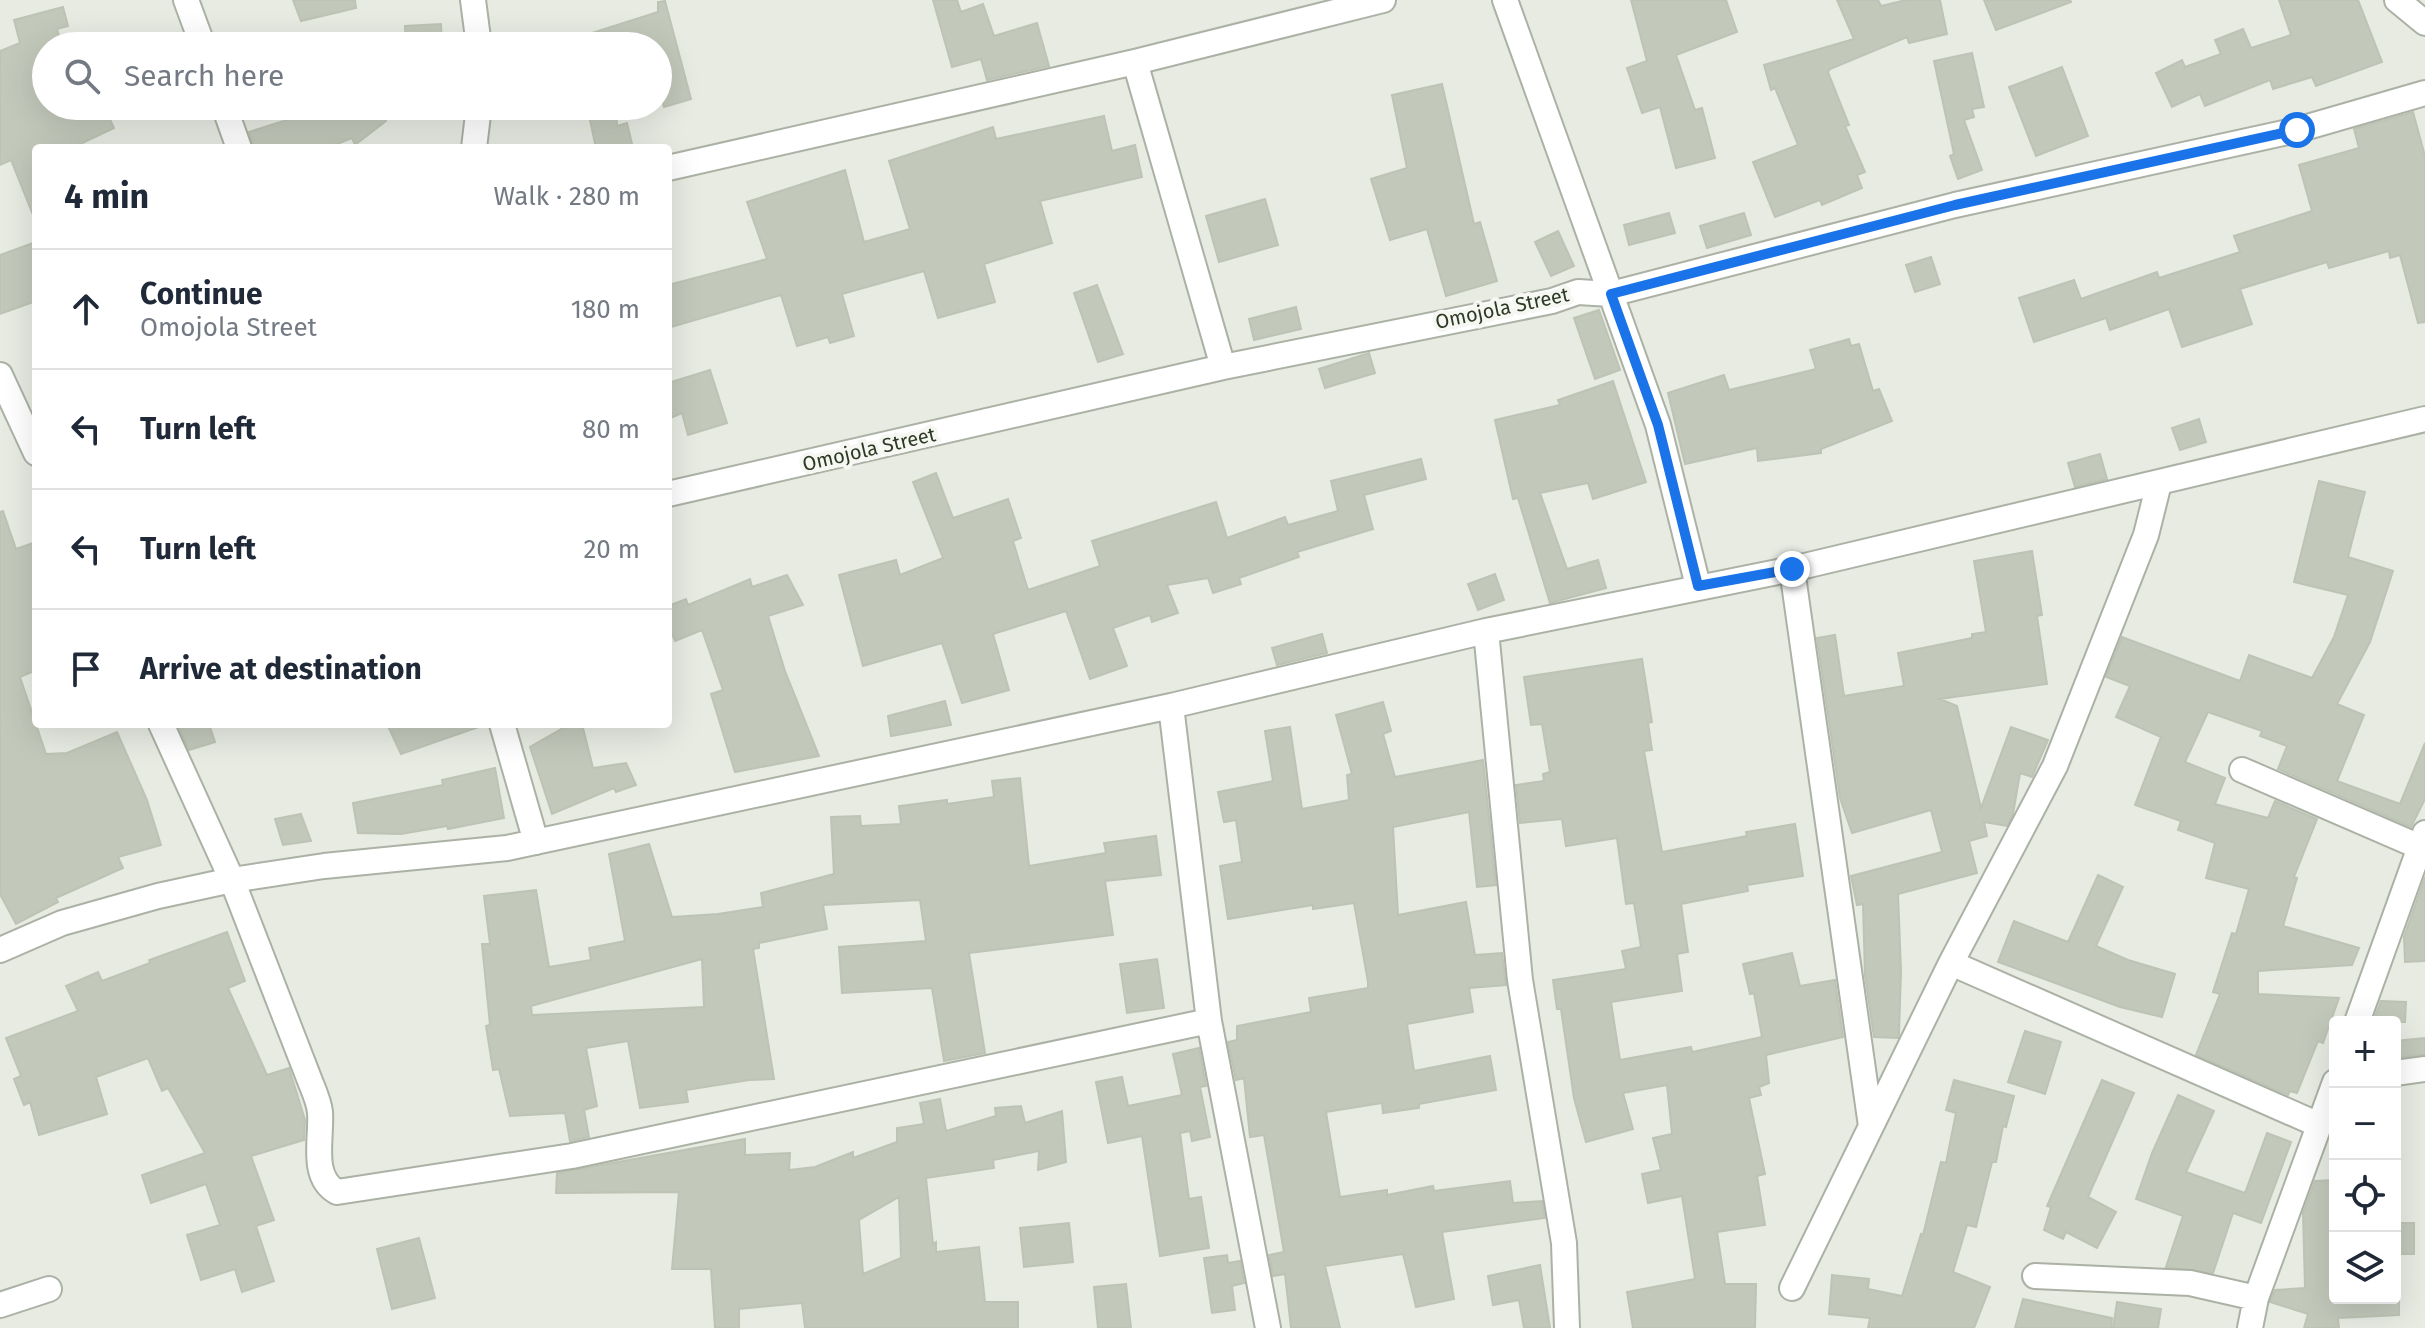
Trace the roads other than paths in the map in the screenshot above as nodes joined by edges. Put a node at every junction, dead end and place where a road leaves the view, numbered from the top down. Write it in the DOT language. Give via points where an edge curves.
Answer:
graph roads {
  1 [pos="186,0"];
  2 [pos="473,0"];
  3 [pos="1383,0"];
  4 [pos="1505,0"];
  5 [pos="2397,0"];
  6 [pos="2425,23"];
  7 [pos="198,32"];
  8 [pos="477,32"];
  9 [pos="1135,62"];
  10 [pos="2425,93"];
  11 [pos="229,120"];
  12 [pos="477,120"];
  13 [pos="238,144"];
  14 [pos="474,144"];
  15 [pos="672,167"];
  16 [pos="1611,294"];
  17 [pos="1223,367"];
  18 [pos="0,375"];
  19 [pos="2425,419"];
  20 [pos="32,444"];
  21 [pos="2159,483"];
  22 [pos="672,493"];
  23 [pos="1792,569"];
  24 [pos="1698,586"];
  25 [pos="1486,631"];
  26 [pos="1171,706"];
  27 [pos="163,728"];
  28 [pos="503,728"];
  29 [pos="2242,770"];
  30 [pos="2422,840"];
  31 [pos="536,842"];
  32 [pos="232,880"];
  33 [pos="0,950"];
  34 [pos="1951,963"];
  35 [pos="2359,1016"];
  36 [pos="1209,1021"];
  37 [pos="2425,1069"];
  38 [pos="2401,1072"];
  39 [pos="2333,1088"];
  40 [pos="2319,1125"];
  41 [pos="1871,1126"];
  42 [pos="2035,1276"];
  43 [pos="1792,1288"];
  44 [pos="49,1289"];
  45 [pos="2256,1298"];
  46 [pos="0,1305"];
  47 [pos="1268,1328"];
  48 [pos="1567,1328"];
  49 [pos="2250,1328"];
  1 -- 7 [label="street"];
  2 -- 8 [label="street"];
  3 -- 9 [label="street"];
  4 -- 16 [label="street"];
  5 -- 6 [label="street"];
  9 -- 15 [label="street"];
  9 -- 17 [label="street"];
  10 -- 16 [label="street, Omojola Street" via="2297,130 1955,205"];
  11 -- 13 [label="street"];
  12 -- 14 [label="street"];
  16 -- 17 [label="street, Omojola Street" via="1578,292"];
  16 -- 24 [label="street" via="1658,425"];
  17 -- 22 [label="street, Omojola Street"];
  18 -- 20 [label="street"];
  19 -- 21 [label="street"];
  21 -- 23 [label="street"];
  21 -- 34 [label="street" via="2146,535 2055,766"];
  23 -- 24 [label="street"];
  23 -- 41 [label="street"];
  24 -- 25 [label="street"];
  25 -- 26 [label="street"];
  25 -- 48 [label="street" via="1520,980 1564,1243"];
  26 -- 31 [label="street"];
  26 -- 36 [label="street"];
  27 -- 32 [label="street"];
  28 -- 31 [label="street"];
  29 -- 30 [label="street"];
  30 -- 35 [label="street"];
  31 -- 32 [label="street"];
  32 -- 33 [label="street" via="62,923"];
  32 -- 36 [label="street" via="320,1110 320,1169 329,1188 337,1192 572,1156"];
  34 -- 40 [label="street"];
  34 -- 41 [label="street"];
  36 -- 47 [label="street"];
  37 -- 38 [label="street"];
  39 -- 40 [label="street"];
  40 -- 45 [label="street"];
  41 -- 43 [label="street"];
  42 -- 45 [label="street" via="2190,1283"];
  44 -- 46 [label="street"];
  45 -- 49 [label="street"];
}
